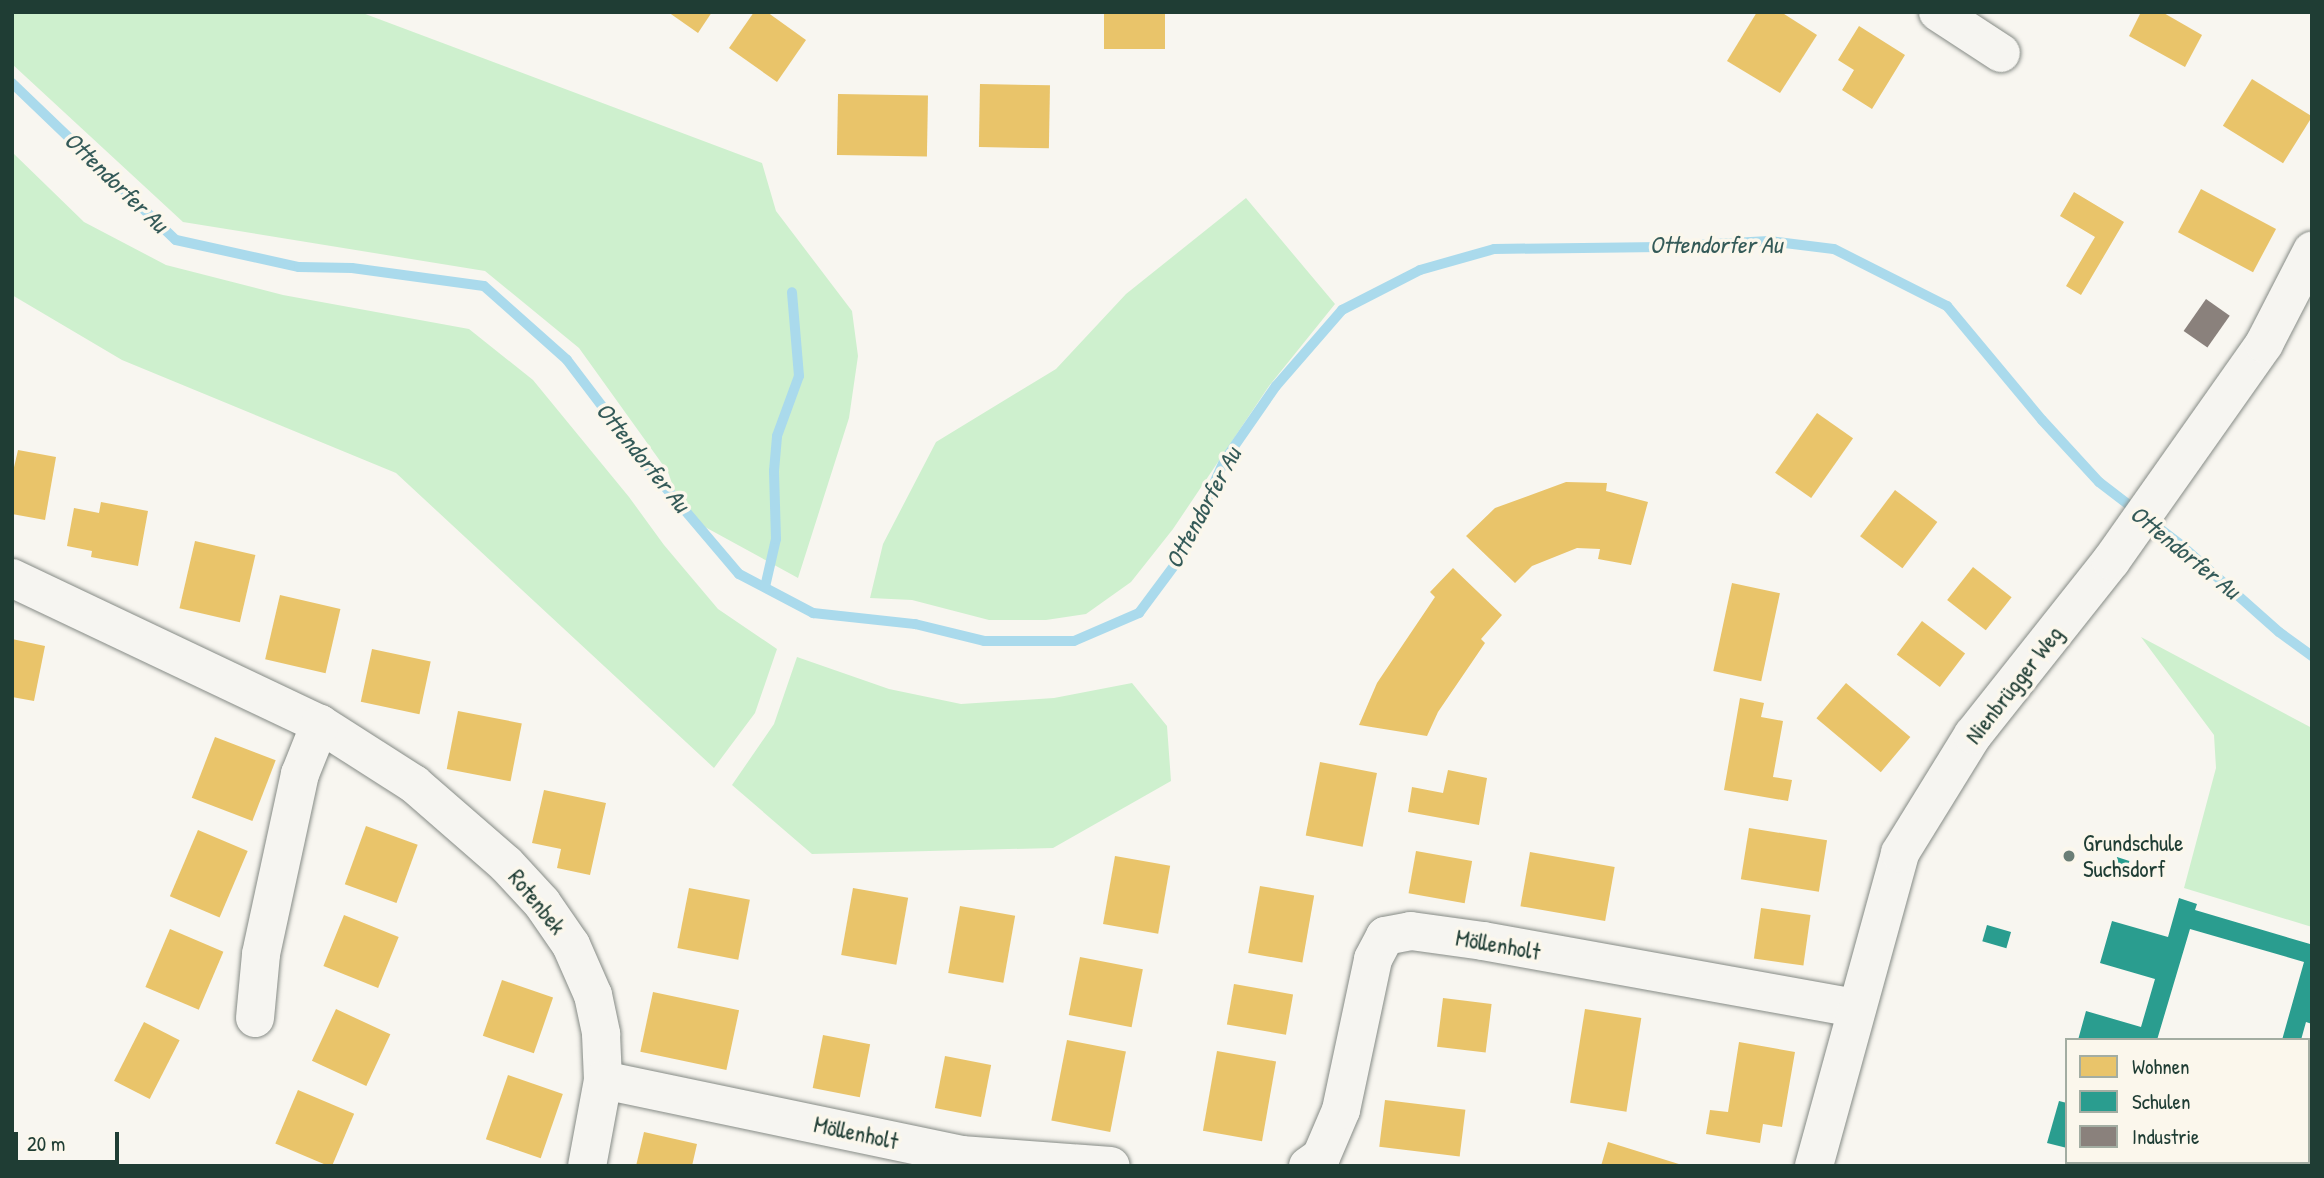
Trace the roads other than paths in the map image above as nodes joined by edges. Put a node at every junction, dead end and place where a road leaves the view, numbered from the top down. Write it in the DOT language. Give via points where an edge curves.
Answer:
graph roads {
  1 [pos="1938,12"];
  2 [pos="2001,53"];
  3 [pos="2312,251"];
  4 [pos="12,578"];
  5 [pos="320,724"];
  6 [pos="1855,1009"];
  7 [pos="255,1018"];
  8 [pos="603,1080"];
  9 [pos="587,1166"];
  10 [pos="1111,1166"];
  11 [pos="1308,1166"];
  12 [pos="1814,1166"];
  1 -- 2 [label="street"];
  3 -- 6 [label="street, Nienbrügger Weg" via="2264,344 2110,561 1973,736 1900,853"];
  4 -- 5 [label="street, Rotenbek"];
  5 -- 7 [label="street" via="300,774 261,954"];
  5 -- 8 [label="street, Rotenbek" via="414,784 506,864 542,903 571,945 593,995"];
  6 -- 11 [label="street, Möllenholt" via="1483,942 1411,931 1385,936 1373,959 1341,1110 1321,1157"];
  6 -- 12 [label="street, Nienbrügger Weg"];
  8 -- 9 [label="street, Rotenbek"];
  8 -- 10 [label="street, Möllenholt" via="961,1155"];
}
